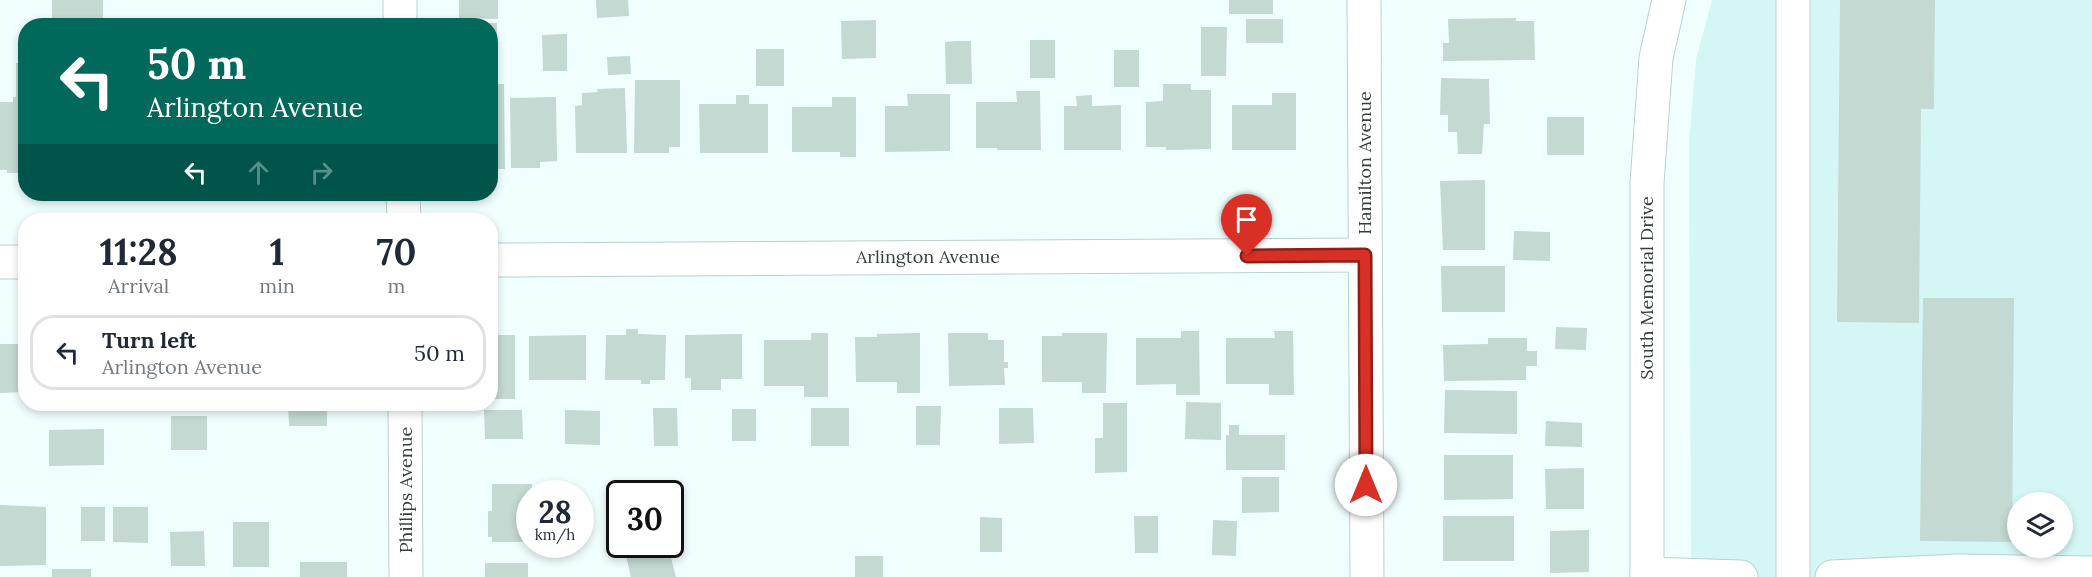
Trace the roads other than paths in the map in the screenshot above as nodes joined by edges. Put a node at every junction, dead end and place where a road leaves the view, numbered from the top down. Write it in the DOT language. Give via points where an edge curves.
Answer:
graph roads {
  1 [pos="400,0"];
  2 [pos="1364,0"];
  3 [pos="1669,0"];
  4 [pos="1793,0"];
  5 [pos="400,18"];
  6 [pos="1365,255"];
  7 [pos="498,260"];
  8 [pos="0,262"];
  9 [pos="18,262"];
  10 [pos="405,411"];
  11 [pos="2092,573"];
  12 [pos="1647,576"];
  13 [pos="406,577"];
  14 [pos="1367,577"];
  15 [pos="1741,577"];
  16 [pos="1793,577"];
  17 [pos="1832,577"];
  1 -- 5 [label="street"];
  2 -- 6 [label="street, Hamilton Avenue"];
  3 -- 12 [label="street, South Memorial Drive" via="1656,58 1647,183"];
  4 -- 16 [label="street"];
  6 -- 7 [label="street, Arlington Avenue"];
  6 -- 14 [label="street, Hamilton Avenue"];
  8 -- 9 [label="street"];
  10 -- 13 [label="street, Phillips Avenue"];
  11 -- 17 [label="street" via="1958,571"];
  12 -- 15 [label="street"];
}
